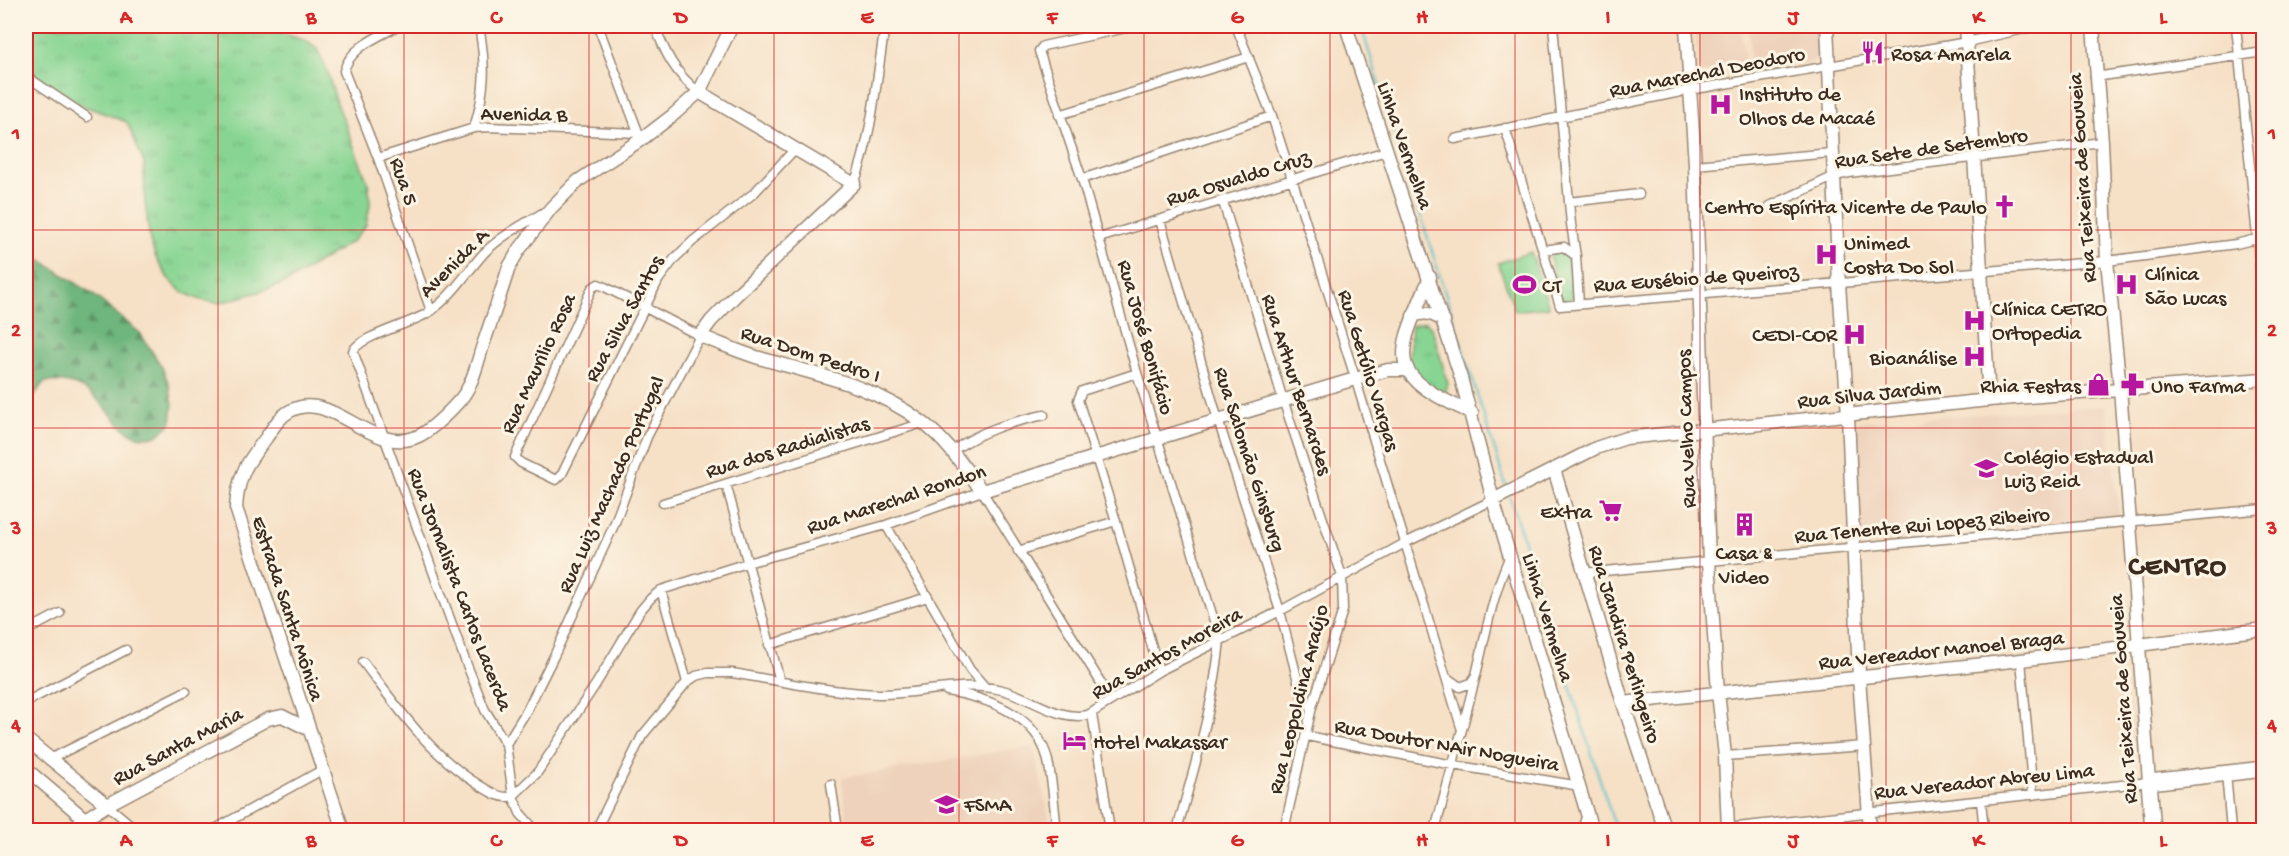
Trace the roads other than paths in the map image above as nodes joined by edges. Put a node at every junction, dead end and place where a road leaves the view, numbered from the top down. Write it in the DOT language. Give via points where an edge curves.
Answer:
graph roads {
  1 [pos="398,26"];
  2 [pos="479,26"];
  3 [pos="598,26"];
  4 [pos="654,26"];
  5 [pos="718,26"];
  6 [pos="732,26"];
  7 [pos="885,26"];
  8 [pos="1135,26"];
  9 [pos="1236,26"];
  10 [pos="1346,26"];
  11 [pos="1553,26"];
  12 [pos="1686,26"];
  13 [pos="1827,26"];
  14 [pos="1966,26"];
  15 [pos="2037,26"];
  16 [pos="2092,26"];
  17 [pos="2236,26"];
  18 [pos="1091,30"];
  19 [pos="725,42"];
  20 [pos="1966,42"];
  21 [pos="2264,51"];
  22 [pos="2239,56"];
  23 [pos="1249,57"];
  24 [pos="1829,66"];
  25 [pos="26,76"];
  26 [pos="2095,77"];
  27 [pos="1690,90"];
  28 [pos="699,92"];
  29 [pos="1059,115"];
  30 [pos="1272,116"];
  31 [pos="87,117"];
  32 [pos="1561,118"];
  33 [pos="474,128"];
  34 [pos="1505,128"];
  35 [pos="640,136"];
  36 [pos="1455,139"];
  37 [pos="2102,142"];
  38 [pos="794,150"];
  39 [pos="1386,151"];
  40 [pos="1832,153"];
  41 [pos="378,158"];
  42 [pos="1974,158"];
  43 [pos="1695,165"];
  44 [pos="1834,176"];
  45 [pos="1082,178"];
  46 [pos="1292,180"];
  47 [pos="854,184"];
  48 [pos="1639,194"];
  49 [pos="1223,201"];
  50 [pos="1569,202"];
  51 [pos="1770,206"];
  52 [pos="551,208"];
  53 [pos="1160,220"];
  54 [pos="1571,224"];
  55 [pos="1099,238"];
  56 [pos="2260,238"];
  57 [pos="1564,247"];
  58 [pos="1543,250"];
  59 [pos="1576,256"];
  60 [pos="2107,261"];
  61 [pos="1980,270"];
  62 [pos="1430,277"];
  63 [pos="1839,284"];
  64 [pos="603,286"];
  65 [pos="1699,295"];
  66 [pos="1579,304"];
  67 [pos="2264,307"];
  68 [pos="644,308"];
  69 [pos="431,311"];
  70 [pos="1413,316"];
  71 [pos="1444,321"];
  72 [pos="700,336"];
  73 [pos="354,357"];
  74 [pos="1403,358"];
  75 [pos="1388,370"];
  76 [pos="1407,370"];
  77 [pos="1137,373"];
  78 [pos="1461,378"];
  79 [pos="1355,379"];
  80 [pos="2264,379"];
  81 [pos="2120,388"];
  82 [pos="1432,394"];
  83 [pos="1283,400"];
  84 [pos="1989,400"];
  85 [pos="1472,413"];
  86 [pos="1044,415"];
  87 [pos="1848,415"];
  88 [pos="1218,420"];
  89 [pos="923,423"];
  90 [pos="1706,430"];
  91 [pos="1157,437"];
  92 [pos="385,439"];
  93 [pos="952,451"];
  94 [pos="1096,455"];
  95 [pos="1554,469"];
  96 [pos="562,474"];
  97 [pos="726,484"];
  98 [pos="982,491"];
  99 [pos="1503,495"];
  100 [pos="663,503"];
  101 [pos="2264,509"];
  102 [pos="1116,521"];
  103 [pos="2130,523"];
  104 [pos="886,525"];
  105 [pos="1405,543"];
  106 [pos="1853,548"];
  107 [pos="1018,551"];
  108 [pos="1510,556"];
  109 [pos="1709,562"];
  110 [pos="747,563"];
  111 [pos="1583,573"];
  112 [pos="1342,576"];
  113 [pos="1518,584"];
  114 [pos="1497,585"];
  115 [pos="661,590"];
  116 [pos="928,597"];
  117 [pos="1280,611"];
  118 [pos="60,613"];
  119 [pos="2264,629"];
  120 [pos="26,631"];
  121 [pos="1220,640"];
  122 [pos="769,645"];
  123 [pos="2139,646"];
  124 [pos="126,650"];
  125 [pos="2021,660"];
  126 [pos="363,662"];
  127 [pos="1159,671"];
  128 [pos="1476,675"];
  129 [pos="1444,676"];
  130 [pos="1859,677"];
  131 [pos="780,681"];
  132 [pos="687,682"];
  133 [pos="985,687"];
  134 [pos="936,689"];
  135 [pos="186,691"];
  136 [pos="1718,692"];
  137 [pos="1111,699"];
  138 [pos="26,702"];
  139 [pos="1623,703"];
  140 [pos="1312,706"];
  141 [pos="1092,714"];
  142 [pos="1461,727"];
  143 [pos="308,729"];
  144 [pos="1306,736"];
  145 [pos="26,739"];
  146 [pos="506,744"];
  147 [pos="1865,746"];
  148 [pos="1725,756"];
  149 [pos="50,759"];
  150 [pos="1453,765"];
  151 [pos="26,769"];
  152 [pos="2264,769"];
  153 [pos="322,770"];
  154 [pos="2226,773"];
  155 [pos="2149,782"];
  156 [pos="831,784"];
  157 [pos="1580,786"];
  158 [pos="2033,795"];
  159 [pos="513,796"];
  160 [pos="1981,801"];
  161 [pos="107,805"];
  162 [pos="1587,814"];
  163 [pos="1869,814"];
  164 [pos="86,819"];
  165 [pos="1728,829"];
  166 [pos="68,831"];
  167 [pos="100,831"];
  168 [pos="137,831"];
  169 [pos="213,831"];
  170 [pos="343,831"];
  171 [pos="534,831"];
  172 [pos="597,831"];
  173 [pos="838,831"];
  174 [pos="1057,831"];
  175 [pos="1110,831"];
  176 [pos="1177,831"];
  177 [pos="1284,831"];
  178 [pos="1435,831"];
  179 [pos="1582,831"];
  180 [pos="1592,831"];
  181 [pos="1665,831"];
  182 [pos="1709,831"];
  183 [pos="1870,831"];
  184 [pos="1984,831"];
  185 [pos="2153,831"];
  186 [pos="2231,831"];
  1 -- 41 [label="street, Rua 5" via="355,52 346,63 346,77"];
  2 -- 33 [label="street" via="485,59 482,100"];
  3 -- 35 [label="street"];
  4 -- 28 [label="street" via="675,71"];
  5 -- 19 [label="main road"];
  6 -- 19 [label="main road"];
  7 -- 47 [label="street" via="861,167"];
  8 -- 18 [label="street"];
  9 -- 23 [label="street, Rua Getúlio Vargas"];
  10 -- 39 [label="main road, Linha Vermelha"];
  11 -- 32 [label="street"];
  12 -- 27 [label="main road, Rua Velho Campos"];
  13 -- 24 [label="main road"];
  14 -- 20 [label="main road"];
  15 -- 20 [label="street, Rua Marechal Deodoro"];
  16 -- 26 [label="main road, Rua Teixeira de Gouveia"];
  17 -- 22 [label="street"];
  18 -- 29 [label="street, Rua José Bonifácio" via="1043,45 1039,51"];
  19 -- 28 [label="main road"];
  20 -- 24 [label="street, Rua Marechal Deodoro"];
  20 -- 42 [label="main road"];
  21 -- 22 [label="street"];
  22 -- 26 [label="street"];
  22 -- 56 [label="street"];
  23 -- 29 [label="street"];
  23 -- 30 [label="street, Rua Getúlio Vargas"];
  24 -- 27 [label="street, Rua Marechal Deodoro"];
  24 -- 40 [label="main road"];
  25 -- 31 [label="street"];
  26 -- 37 [label="main road, Rua Teixeira de Gouveia"];
  27 -- 32 [label="street, Rua Marechal Deodoro"];
  27 -- 43 [label="main road, Rua Velho Campos"];
  28 -- 35 [label="main road, Estrada Santa Mônica"];
  28 -- 38 [label="main road"];
  29 -- 45 [label="street, Rua José Bonifácio"];
  30 -- 45 [label="street"];
  30 -- 46 [label="street, Rua Getúlio Vargas"];
  32 -- 34 [label="street, Rua Marechal Deodoro"];
  32 -- 50 [label="street"];
  33 -- 35 [label="street, Avenida B"];
  33 -- 41 [label="street, Avenida B"];
  34 -- 36 [label="street, Rua Marechal Deodoro"];
  34 -- 58 [label="street"];
  35 -- 52 [label="main road, Estrada Santa Mônica" via="578,181"];
  37 -- 42 [label="street, Rua Sete de Setembro"];
  37 -- 60 [label="main road, Rua Teixeira de Gouveia"];
  38 -- 47 [label="main road"];
  38 -- 68 [label="street, Rua Silva Santos" via="754,193 675,258"];
  39 -- 46 [label="street, Rua Osvaldo Cruz"];
  39 -- 62 [label="main road, Linha Vermelha"];
  40 -- 43 [label="street"];
  40 -- 44 [label="main road"];
  41 -- 69 [label="street, Rua 5"];
  42 -- 44 [label="street, Rua Sete de Setembro"];
  42 -- 61 [label="main road"];
  43 -- 65 [label="main road, Rua Velho Campos"];
  44 -- 51 [label="street, Rua Sete de Setembro"];
  44 -- 63 [label="main road"];
  45 -- 55 [label="street, Rua José Bonifácio"];
  46 -- 49 [label="street, Rua Osvaldo Cruz"];
  46 -- 79 [label="street, Rua Getúlio Vargas"];
  47 -- 72 [label="main road, Rua Luiz Machado Portugal" via="735,296"];
  48 -- 50 [label="street"];
  49 -- 53 [label="street, Rua Osvaldo Cruz"];
  49 -- 83 [label="street, Rua Arthur Bernardes"];
  50 -- 54 [label="street"];
  52 -- 69 [label="street, Avenida A" via="499,240"];
  52 -- 92 [label="main road, Estrada Santa Mônica" via="510,267 461,399 426,432 411,439"];
  53 -- 55 [label="street, Rua Osvaldo Cruz"];
  53 -- 88 [label="street, Rua Salomão Ginsburg"];
  54 -- 57 [label="street"];
  54 -- 59 [label="street"];
  55 -- 77 [label="street, Rua José Bonifácio"];
  56 -- 60 [label="street, Rua Eusébio de Queiroz"];
  56 -- 67 [label="street"];
  57 -- 58 [label="street"];
  57 -- 59 [label="street"];
  58 -- 66 [label="street, Rua Eusébio de Queiroz" via="1560,306"];
  59 -- 66 [label="street"];
  60 -- 61 [label="street, Rua Eusébio de Queiroz"];
  60 -- 81 [label="main road, Rua Teixeira de Gouveia"];
  61 -- 63 [label="street, Rua Eusébio de Queiroz"];
  61 -- 84 [label="main road"];
  62 -- 70 [label="main road"];
  62 -- 71 [label="main road, Linha Vermelha"];
  63 -- 65 [label="street, Rua Eusébio de Queiroz"];
  63 -- 87 [label="main road"];
  64 -- 68 [label="street, Rua Dom Pedro I"];
  64 -- 96 [label="street, Rua Maurilio Rosa" via="592,288 516,452 521,463 551,479"];
  65 -- 66 [label="street, Rua Eusébio de Queiroz"];
  65 -- 90 [label="main road, Rua Velho Campos"];
  68 -- 72 [label="street, Rua Dom Pedro I"];
  68 -- 96 [label="street, Rua Silva Santos"];
  69 -- 73 [label="street, Avenida A" via="361,342 353,351"];
  70 -- 71 [label="main road" via="1430,313"];
  70 -- 74 [label="main road"];
  71 -- 78 [label="main road, Linha Vermelha"];
  72 -- 89 [label="main road, Rua Dom Pedro I" via="867,389"];
  72 -- 146 [label="street, Rua Luiz Machado Portugal" via="647,437 614,525 554,656"];
  73 -- 92 [label="street, Rua Jornalista Carlos Lacerda"];
  74 -- 75 [label="main road"];
  74 -- 76 [label="main road"];
  75 -- 76 [label="main road"];
  75 -- 79 [label="main road, Rua Marechal Rondon"];
  76 -- 82 [label="main road"];
  77 -- 91 [label="street, Rua José Bonifácio"];
  77 -- 94 [label="street" via="1079,395"];
  78 -- 82 [label="main road" via="1453,392 1443,396"];
  78 -- 85 [label="main road, Linha Vermelha"];
  79 -- 83 [label="main road, Rua Marechal Rondon"];
  79 -- 105 [label="street, Rua Getúlio Vargas"];
  80 -- 81 [label="main road, Rua Silva Jardim"];
  81 -- 84 [label="main road, Rua Silva Jardim"];
  81 -- 103 [label="main road, Rua Teixeira de Gouveia"];
  82 -- 85 [label="main road"];
  83 -- 88 [label="main road, Rua Marechal Rondon"];
  83 -- 112 [label="street, Rua Arthur Bernardes"];
  84 -- 87 [label="main road, Rua Silva Jardim"];
  85 -- 99 [label="main road, Linha Vermelha"];
  86 -- 93 [label="street" via="988,429"];
  87 -- 90 [label="main road, Rua Silva Jardim"];
  87 -- 106 [label="main road"];
  88 -- 91 [label="main road, Rua Marechal Rondon"];
  88 -- 117 [label="street, Rua Salomão Ginsburg"];
  89 -- 93 [label="main road, Rua Dom Pedro I"];
  89 -- 97 [label="street, Rua dos Radialistas"];
  90 -- 95 [label="main road, Rua Silva Jardim" via="1626,438"];
  90 -- 109 [label="main road, Rua Velho Campos"];
  91 -- 94 [label="main road, Rua Marechal Rondon"];
  91 -- 121 [label="street, Rua José Bonifácio"];
  92 -- 143 [label="main road, Estrada Santa Mônica" via="329,411 291,411 278,421 246,465 238,486 236,508"];
  92 -- 146 [label="street, Rua Jornalista Carlos Lacerda" via="465,660 485,710"];
  93 -- 98 [label="main road, Rua Dom Pedro I"];
  94 -- 98 [label="main road, Rua Marechal Rondon"];
  94 -- 102 [label="street"];
  95 -- 99 [label="main road, Rua Silva Jardim"];
  95 -- 111 [label="main road, Rua Jandira Perlingeiro"];
  97 -- 100 [label="street, Rua dos Radialistas"];
  97 -- 110 [label="street"];
  98 -- 104 [label="street, Rua Marechal Rondon"];
  98 -- 107 [label="street"];
  99 -- 105 [label="street, Rua Santos Moreira"];
  99 -- 108 [label="main road, Linha Vermelha"];
  101 -- 103 [label="street, Rua Tenente Rui Lopez Ribeiro"];
  102 -- 107 [label="street"];
  102 -- 127 [label="street"];
  103 -- 106 [label="street, Rua Tenente Rui Lopez Ribeiro"];
  103 -- 123 [label="main road, Rua Teixeira de Gouveia"];
  104 -- 110 [label="street, Rua Marechal Rondon"];
  104 -- 116 [label="street"];
  105 -- 112 [label="street, Rua Santos Moreira"];
  105 -- 129 [label="street, Rua Getúlio Vargas"];
  106 -- 109 [label="street, Rua Tenente Rui Lopez Ribeiro"];
  106 -- 130 [label="main road"];
  107 -- 137 [label="street"];
  108 -- 113 [label="main road, Linha Vermelha"];
  108 -- 114 [label="street"];
  109 -- 111 [label="street, Rua Tenente Rui Lopez Ribeiro"];
  109 -- 136 [label="main road, Rua Velho Campos"];
  110 -- 115 [label="street, Rua Marechal Rondon"];
  110 -- 122 [label="street"];
  111 -- 139 [label="main road, Rua Jandira Perlingeiro"];
  112 -- 117 [label="street, Rua Santos Moreira"];
  112 -- 140 [label="street, Rua Leopoldina Araújo" via="1343,610"];
  113 -- 114 [label="street" via="1511,581"];
  113 -- 157 [label="main road, Linha Vermelha"];
  114 -- 128 [label="street"];
  115 -- 132 [label="street"];
  115 -- 159 [label="street, Rua Marechal Rondon" via="640,611 537,773"];
  116 -- 122 [label="street"];
  116 -- 133 [label="street" via="970,670"];
  117 -- 121 [label="street, Rua Santos Moreira"];
  117 -- 140 [label="street, Rua Salomão Ginsburg" via="1302,697"];
  118 -- 120 [label="street"];
  119 -- 123 [label="main road, Rua Vereador Manoel Braga"];
  121 -- 127 [label="street, Rua Santos Moreira"];
  121 -- 176 [label="street" via="1206,718"];
  122 -- 131 [label="street"];
  123 -- 125 [label="main road, Rua Vereador Manoel Braga"];
  123 -- 155 [label="main road, Rua Teixeira de Gouveia"];
  124 -- 138 [label="street"];
  125 -- 130 [label="main road, Rua Vereador Manoel Braga"];
  125 -- 158 [label="street"];
  126 -- 159 [label="street" via="415,731 447,762 491,792"];
  127 -- 137 [label="street, Rua Santos Moreira"];
  128 -- 129 [label="street" via="1471,683 1460,687"];
  128 -- 142 [label="street"];
  129 -- 142 [label="street, Rua Getúlio Vargas"];
  130 -- 136 [label="main road, Rua Vereador Manoel Braga"];
  130 -- 147 [label="main road"];
  131 -- 132 [label="street, Rua Santos Moreira" via="719,672 696,676"];
  131 -- 134 [label="street, Rua Santos Moreira" via="881,694"];
  132 -- 172 [label="street" via="642,736"];
  133 -- 134 [label="street, Rua Santos Moreira"];
  133 -- 141 [label="street, Rua Santos Moreira" via="1003,690 1068,716"];
  134 -- 174 [label="street" via="1001,707 1027,725 1048,759"];
  135 -- 149 [label="street"];
  136 -- 139 [label="main road, Rua Vereador Manoel Braga"];
  136 -- 148 [label="main road, Rua Velho Campos"];
  137 -- 141 [label="street, Rua Santos Moreira"];
  139 -- 181 [label="main road, Rua Jandira Perlingeiro"];
  140 -- 144 [label="street, Rua Leopoldina Araújo"];
  141 -- 175 [label="street"];
  142 -- 150 [label="street"];
  143 -- 153 [label="main road, Estrada Santa Mônica"];
  143 -- 161 [label="main road, Rua Santa Maria" via="282,716 268,719"];
  144 -- 150 [label="street, Rua Doutor NAir Nogueira"];
  144 -- 177 [label="street, Rua Leopoldina Araújo"];
  145 -- 149 [label="main road"];
  146 -- 159 [label="street, Rua Jornalista Carlos Lacerda"];
  147 -- 148 [label="street"];
  147 -- 163 [label="main road"];
  148 -- 165 [label="main road, Rua Velho Campos"];
  149 -- 161 [label="main road"];
  150 -- 157 [label="street, Rua Doutor NAir Nogueira"];
  150 -- 178 [label="street"];
  151 -- 164 [label="main road"];
  152 -- 154 [label="highway, Rua Vereador Abreu Lima"];
  153 -- 169 [label="street"];
  153 -- 170 [label="main road, Estrada Santa Mônica"];
  154 -- 155 [label="highway, Rua Vereador Abreu Lima"];
  154 -- 186 [label="street"];
  155 -- 158 [label="street, Rua Vereador Abreu Lima"];
  155 -- 185 [label="highway, Rua Teixeira de Gouveia"];
  156 -- 173 [label="street"];
  157 -- 162 [label="main road, Linha Vermelha"];
  158 -- 160 [label="street, Rua Vereador Abreu Lima"];
  159 -- 171 [label="street, Rua Jornalista Carlos Lacerda"];
  160 -- 163 [label="street, Rua Vereador Abreu Lima"];
  160 -- 184 [label="street"];
  161 -- 164 [label="main road, Rua Santa Maria"];
  161 -- 168 [label="street"];
  162 -- 179 [label="street"];
  162 -- 180 [label="main road, Linha Vermelha"];
  163 -- 165 [label="street, Rua Vereador Abreu Lima"];
  163 -- 183 [label="main road"];
  164 -- 166 [label="main road, Rua Santa Maria"];
  164 -- 167 [label="street"];
  165 -- 182 [label="street, Rua Vereador Abreu Lima"];
}
